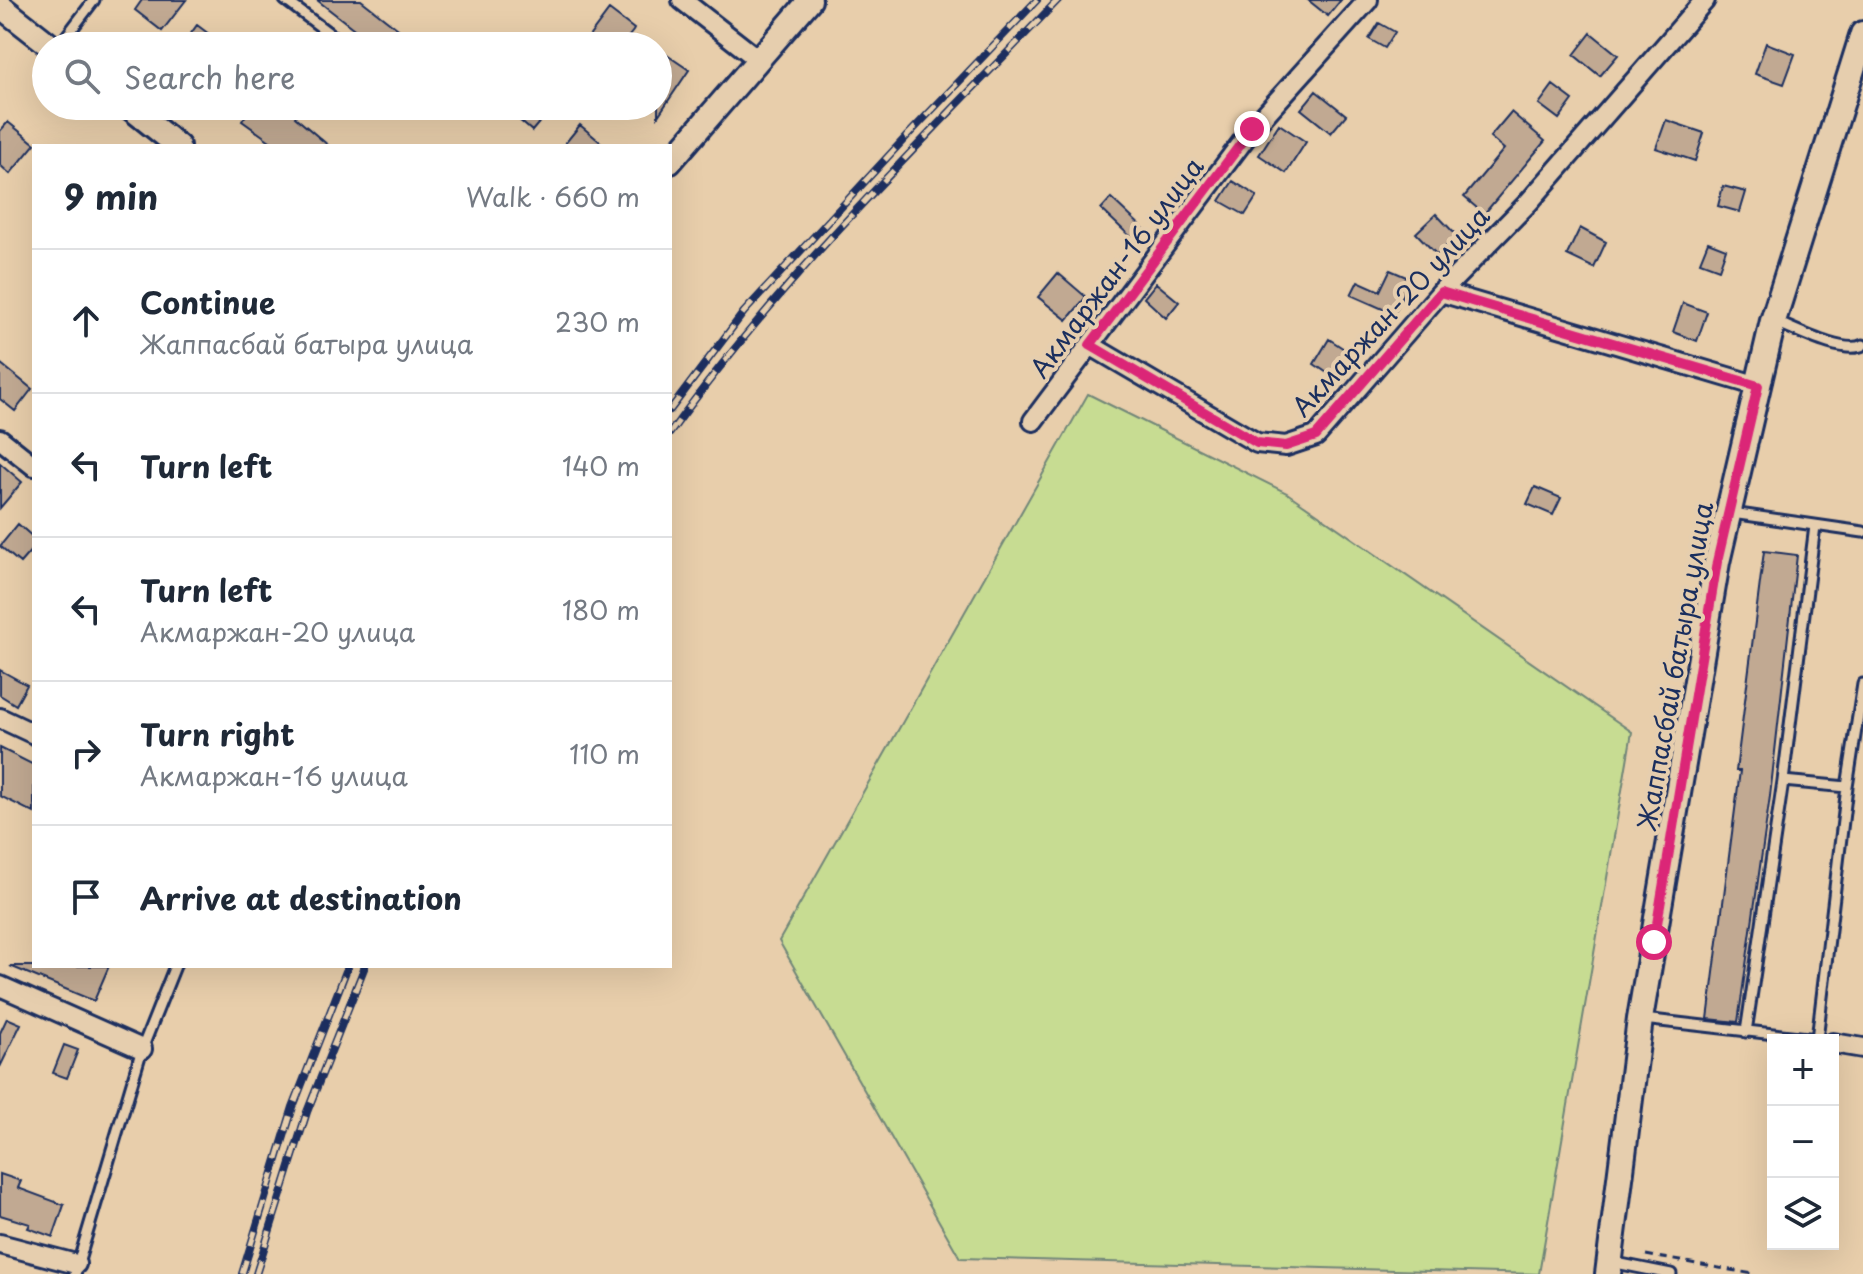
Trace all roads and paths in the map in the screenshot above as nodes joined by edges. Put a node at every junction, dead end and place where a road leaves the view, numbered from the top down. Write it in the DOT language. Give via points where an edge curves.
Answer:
graph roads {
  1 [pos="94,0"];
  2 [pos="285,0"];
  3 [pos="682,0"];
  4 [pos="810,0"];
  5 [pos="1368,0"];
  6 [pos="1705,0"];
  7 [pos="0,6"];
  8 [pos="33,32"];
  9 [pos="70,32"];
  10 [pos="327,32"];
  11 [pos="1863,34"];
  12 [pos="759,60"];
  13 [pos="146,120"];
  14 [pos="176,144"];
  15 [pos="672,160"];
  16 [pos="1441,292"];
  17 [pos="1773,321"];
  18 [pos="1090,345"];
  19 [pos="1863,345"];
  20 [pos="1758,386"];
  21 [pos="1033,421"];
  22 [pos="0,439"];
  23 [pos="32,464"];
  24 [pos="1728,513"];
  25 [pos="1815,526"];
  26 [pos="1863,532"];
  27 [pos="1863,684"];
  28 [pos="0,718"];
  29 [pos="32,733"];
  30 [pos="1783,781"];
  31 [pos="1847,787"];
  32 [pos="174,968"];
  33 [pos="0,986"];
  34 [pos="1640,1019"];
  35 [pos="1746,1032"];
  36 [pos="1767,1034"];
  37 [pos="1820,1034"];
  38 [pos="1839,1044"];
  39 [pos="1863,1048"];
  40 [pos="142,1049"];
  41 [pos="0,1244"];
  42 [pos="1609,1261"];
  43 [pos="76,1269"];
  44 [pos="1671,1274"];
  45 [pos="1753,1274"];
  1 -- 9 [label="lane"];
  2 -- 10 [label="lane"];
  3 -- 12 [label="street"];
  4 -- 12 [label="street"];
  5 -- 18 [label="street, Акмаржан-16 улица" via="1252,129"];
  6 -- 16 [label="street, Акмаржан-20 улица" via="1528,203"];
  7 -- 8 [label="street"];
  11 -- 17 [label="main road, Жаппасбай батыра улица"];
  12 -- 15 [label="street"];
  13 -- 14 [label="street"];
  16 -- 18 [label="street, Акмаржан-20 улица" via="1316,436 1286,446 1257,443"];
  16 -- 20 [label="street"];
  17 -- 19 [label="lane" via="1842,347"];
  17 -- 20 [label="main road, Жаппасбай батыра улица"];
  18 -- 21 [label="street, Акмаржан-16 улица"];
  20 -- 24 [label="main road, Жаппасбай батыра улица"];
  22 -- 23 [label="street"];
  24 -- 25 [label="lane"];
  24 -- 34 [label="main road, Жаппасбай батыра улица"];
  25 -- 26 [label="lane"];
  25 -- 30 [label="lane"];
  27 -- 31 [label="lane"];
  28 -- 29 [label="street"];
  30 -- 31 [label="lane"];
  30 -- 35 [label="lane"];
  31 -- 37 [label="lane"];
  32 -- 40 [label="lane"];
  33 -- 40 [label="street"];
  34 -- 35 [label="lane"];
  34 -- 42 [label="main road, Жаппасбай батыра улица"];
  35 -- 36 [label="lane"];
  38 -- 39 [label="street"];
  40 -- 43 [label="lane"];
  41 -- 43 [label="street"];
  42 -- 44 [label="lane"];
  42 -- 45 [label="path"];
}
